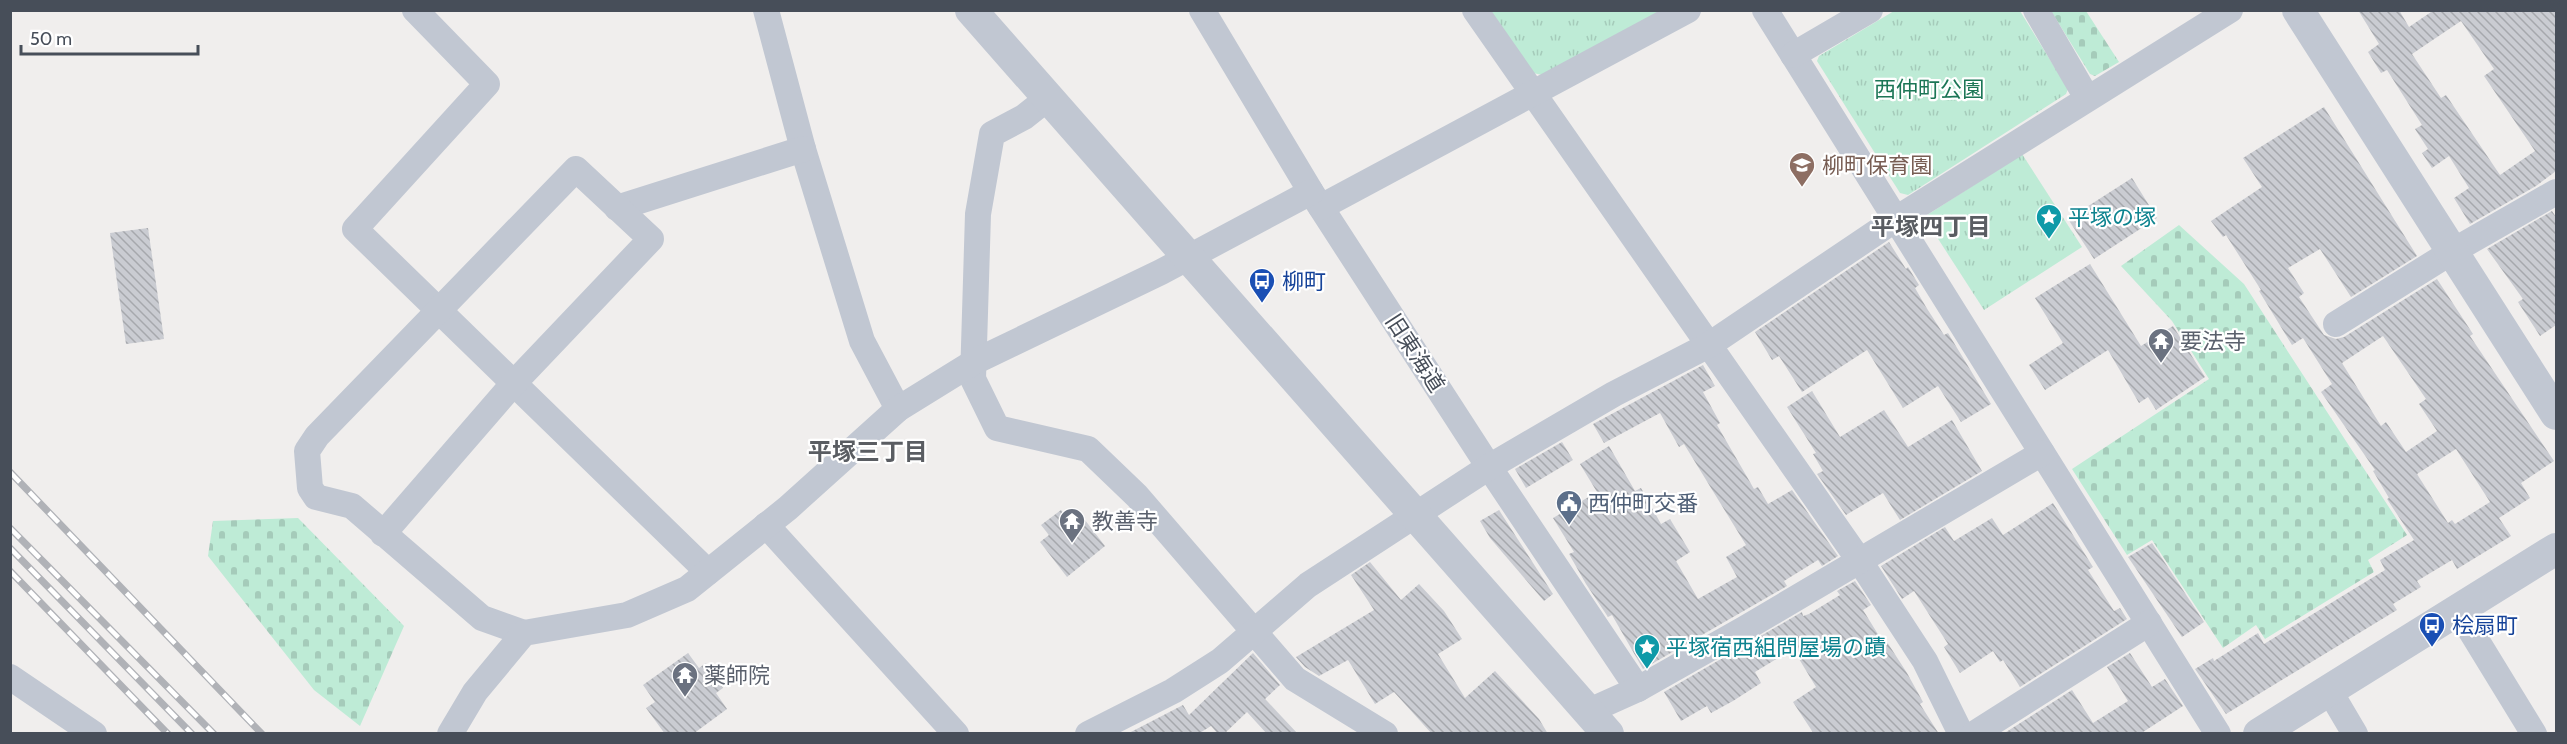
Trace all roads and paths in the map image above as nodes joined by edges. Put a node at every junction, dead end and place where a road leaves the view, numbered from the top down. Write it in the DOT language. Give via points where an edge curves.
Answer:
graph roads {
  1 [pos="416,10"];
  2 [pos="766,10"];
  3 [pos="971,10"];
  4 [pos="1202,10"];
  5 [pos="1475,10"];
  6 [pos="1688,10"];
  7 [pos="1766,10"];
  8 [pos="1870,10"];
  9 [pos="2036,10"];
  10 [pos="2230,10"];
  11 [pos="2298,10"];
  12 [pos="1793,55"];
  13 [pos="1531,93"];
  14 [pos="1048,98"];
  15 [pos="2087,98"];
  16 [pos="803,149"];
  17 [pos="2556,192"];
  18 [pos="1316,199"];
  19 [pos="617,208"];
  20 [pos="1896,219"];
  21 [pos="2453,251"];
  22 [pos="1188,257"];
  23 [pos="437,310"];
  24 [pos="2336,324"];
  25 [pos="1709,345"];
  26 [pos="974,362"];
  27 [pos="513,384"];
  28 [pos="898,409"];
  29 [pos="2556,414"];
  30 [pos="2042,453"];
  31 [pos="1489,467"];
  32 [pos="1414,516"];
  33 [pos="766,525"];
  34 [pos="383,534"];
  35 [pos="2556,549"];
  36 [pos="1859,560"];
  37 [pos="708,572"];
  38 [pos="2458,610"];
  39 [pos="2149,623"];
  40 [pos="524,633"];
  41 [pos="1254,633"];
  42 [pos="10,678"];
  43 [pos="1638,689"];
  44 [pos="2329,690"];
  45 [pos="1598,722"];
  46 [pos="94,734"];
  47 [pos="450,734"];
  48 [pos="956,734"];
  49 [pos="1088,734"];
  50 [pos="1385,734"];
  51 [pos="1961,734"];
  52 [pos="1974,734"];
  53 [pos="2218,734"];
  54 [pos="2259,734"];
  55 [pos="2355,734"];
  56 [pos="2534,734"];
  1 -- 23 [label="street" via="487,84 355,229"];
  2 -- 16 [label="street"];
  3 -- 14 [label="street"];
  4 -- 18 [label="street, 旧東海道"];
  5 -- 13 [label="street"];
  6 -- 13 [label="street"];
  7 -- 12 [label="street"];
  8 -- 12 [label="street"];
  9 -- 15 [label="street"];
  10 -- 15 [label="street"];
  11 -- 21 [label="street"];
  12 -- 20 [label="street"];
  13 -- 18 [label="street"];
  13 -- 25 [label="street"];
  14 -- 22 [label="street"];
  14 -- 26 [label="street" via="1024,117 992,134 978,214"];
  15 -- 20 [label="street"];
  16 -- 19 [label="street"];
  16 -- 28 [label="street" via="862,341"];
  17 -- 21 [label="street"];
  18 -- 22 [label="street"];
  18 -- 31 [label="street, 旧東海道"];
  19 -- 23 [label="street" via="576,169"];
  19 -- 27 [label="street" via="651,239"];
  20 -- 25 [label="street"];
  20 -- 30 [label="street"];
  21 -- 24 [label="street"];
  21 -- 29 [label="street"];
  22 -- 26 [label="street"];
  22 -- 32 [label="street"];
  23 -- 27 [label="street"];
  23 -- 34 [label="street" via="317,436 308,451 310,488 316,497 352,506"];
  25 -- 31 [label="street" via="1614,394"];
  25 -- 36 [label="street"];
  26 -- 28 [label="street"];
  26 -- 41 [label="street" via="974,379 997,428 1088,449 1137,496"];
  27 -- 34 [label="street"];
  27 -- 37 [label="street"];
  28 -- 33 [label="street"];
  30 -- 36 [label="street"];
  30 -- 39 [label="street"];
  31 -- 32 [label="street"];
  31 -- 43 [label="street, 旧東海道"];
  32 -- 41 [label="street" via="1308,585"];
  32 -- 45 [label="street"];
  33 -- 37 [label="street"];
  33 -- 48 [label="street"];
  34 -- 40 [label="street" via="482,618"];
  35 -- 38 [label="street"];
  36 -- 43 [label="street"];
  36 -- 51 [label="street" via="1925,662"];
  37 -- 40 [label="street" via="687,589 627,615"];
  38 -- 44 [label="street"];
  38 -- 56 [label="street"];
  39 -- 52 [label="street"];
  39 -- 53 [label="street"];
  40 -- 47 [label="street" via="475,692"];
  41 -- 49 [label="street" via="1173,691"];
  41 -- 50 [label="street" via="1295,679"];
  42 -- 46 [label="street"];
  43 -- 45 [label="street"];
  44 -- 54 [label="street"];
  44 -- 55 [label="street"];
}
